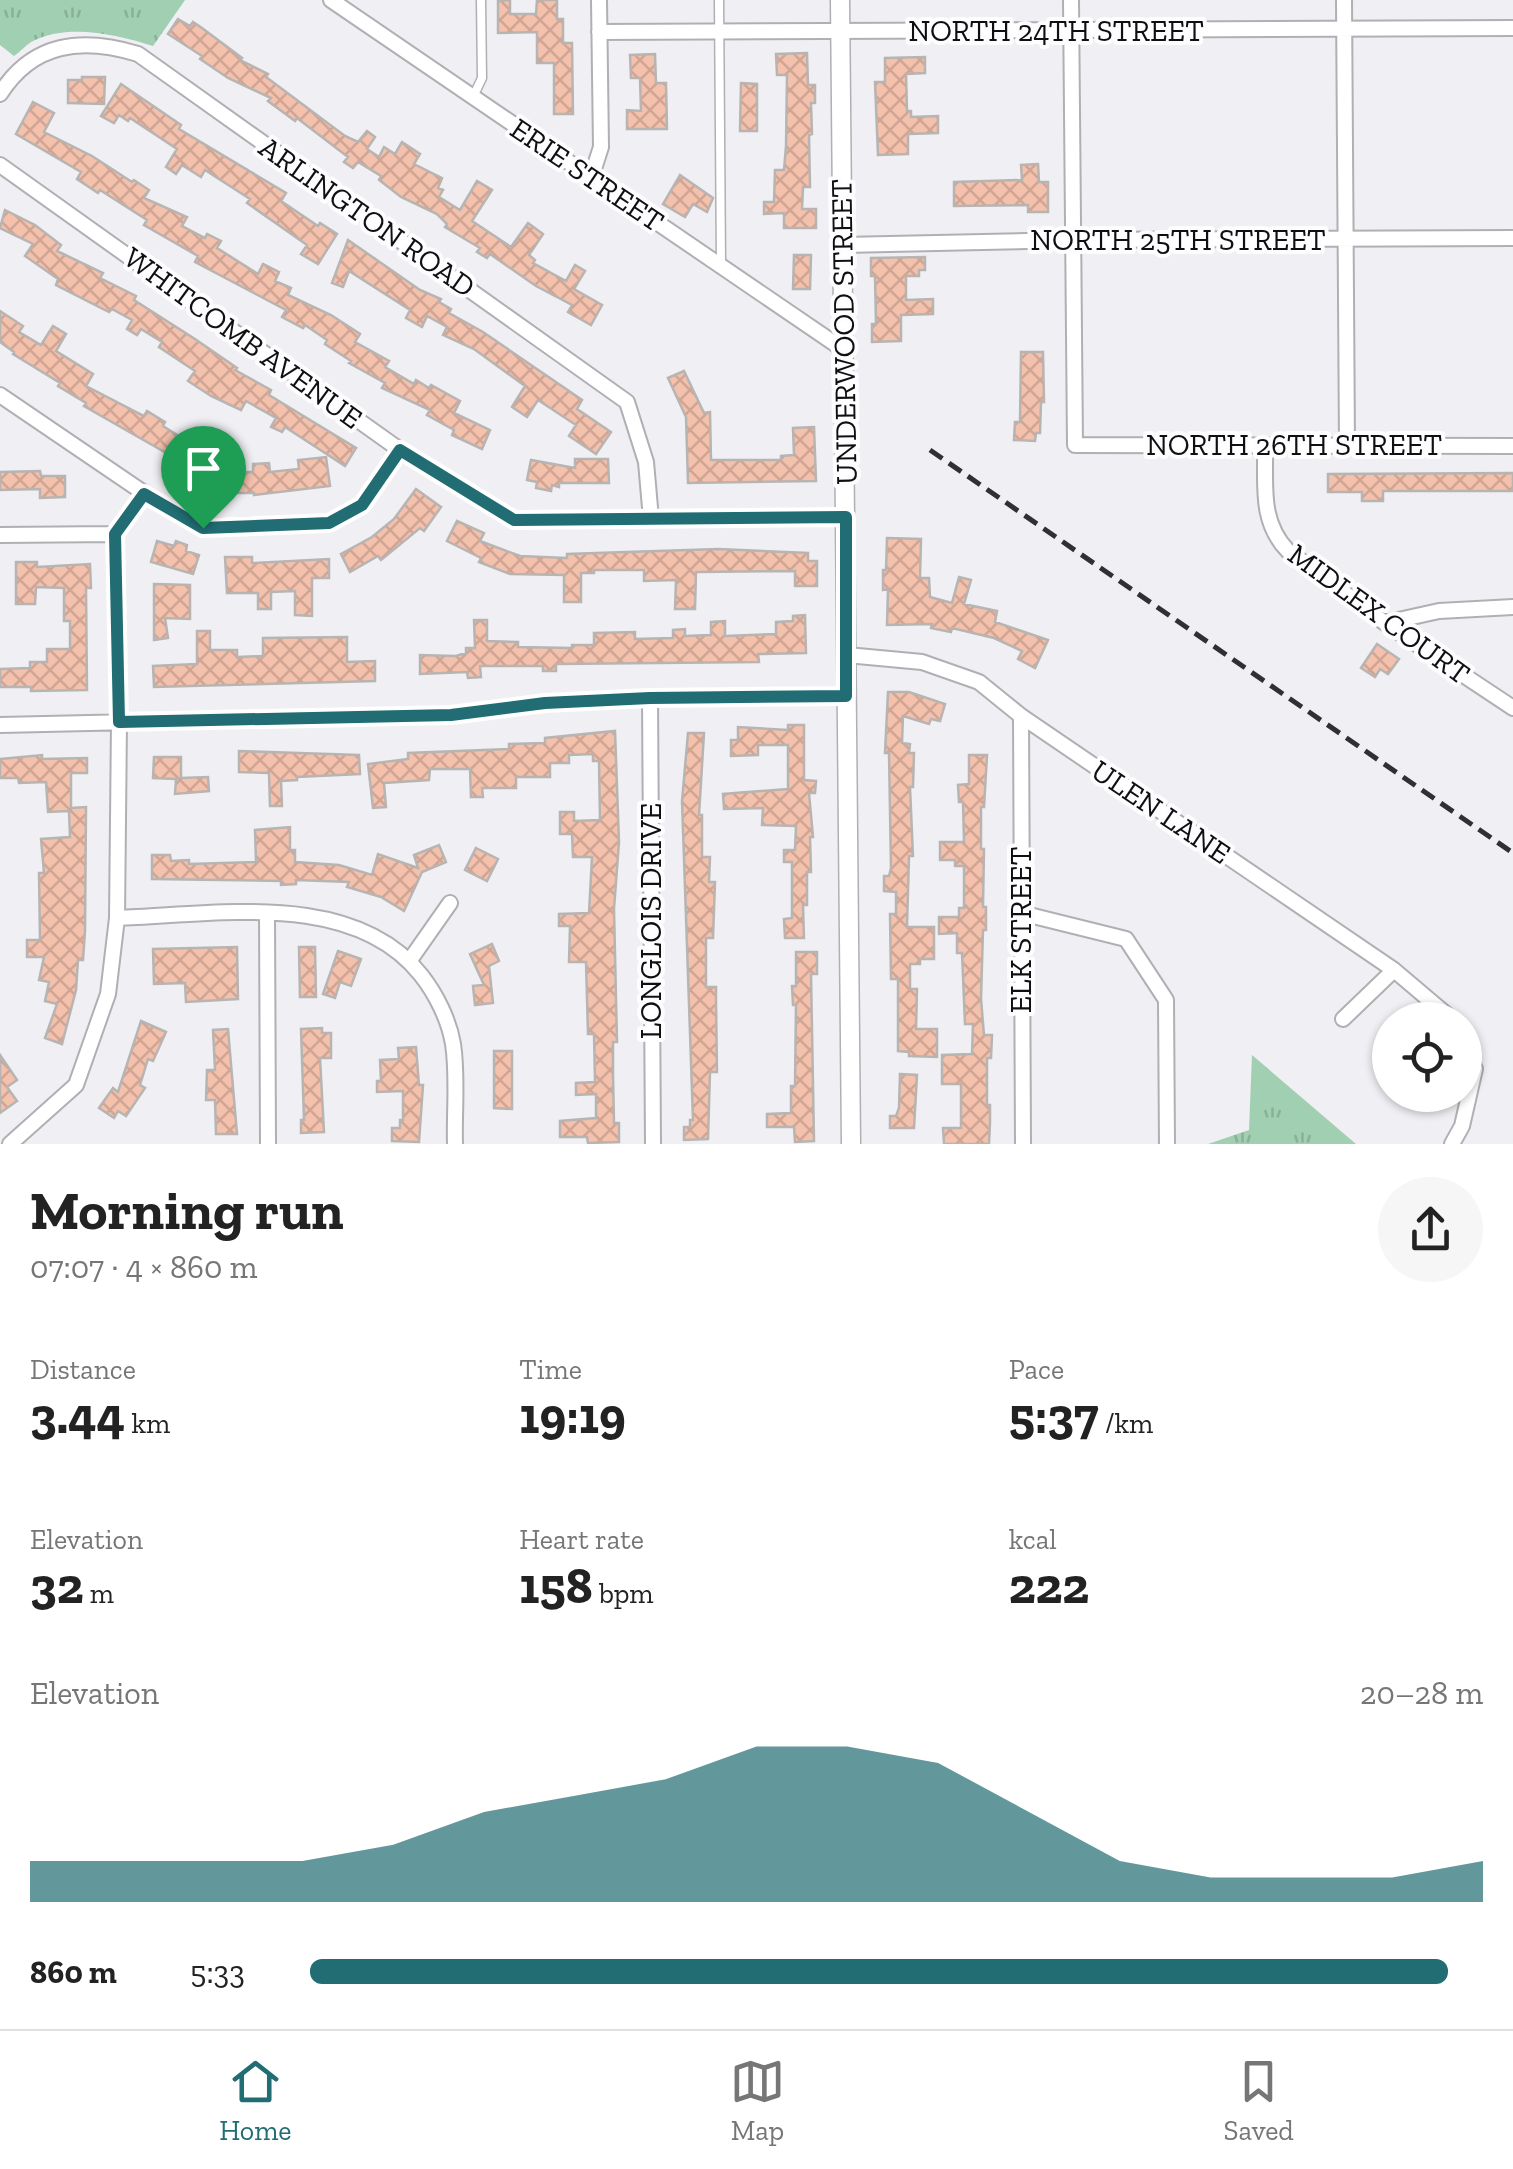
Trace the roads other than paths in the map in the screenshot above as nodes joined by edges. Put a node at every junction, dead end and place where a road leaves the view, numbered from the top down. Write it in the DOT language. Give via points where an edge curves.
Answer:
graph roads {
  1 [pos="332,0"];
  2 [pos="481,0"];
  3 [pos="599,0"];
  4 [pos="719,0"];
  5 [pos="840,0"];
  6 [pos="1071,0"];
  7 [pos="1344,0"];
  8 [pos="352,5"];
  9 [pos="1513,28"];
  10 [pos="1344,30"];
  11 [pos="719,31"];
  12 [pos="840,31"];
  13 [pos="1072,31"];
  14 [pos="599,32"];
  15 [pos="0,94"];
  16 [pos="473,97"];
  17 [pos="0,165"];
  18 [pos="591,178"];
  19 [pos="1513,238"];
  20 [pos="1345,239"];
  21 [pos="1073,240"];
  22 [pos="843,245"];
  23 [pos="721,266"];
  24 [pos="844,350"];
  25 [pos="0,395"];
  26 [pos="1266,445"];
  27 [pos="1348,445"];
  28 [pos="1513,446"];
  29 [pos="400,450"];
  30 [pos="144,494"];
  31 [pos="846,517"];
  32 [pos="651,519"];
  33 [pos="115,534"];
  34 [pos="0,535"];
  35 [pos="1513,607"];
  36 [pos="1385,622"];
  37 [pos="847,655"];
  38 [pos="846,696"];
  39 [pos="650,698"];
  40 [pos="1513,708"];
  41 [pos="1022,716"];
  42 [pos="119,722"];
  43 [pos="0,725"];
  44 [pos="450,902"];
  45 [pos="267,913"];
  46 [pos="1021,913"];
  47 [pos="118,918"];
  48 [pos="410,960"];
  49 [pos="1394,970"];
  50 [pos="1432,1002"];
  51 [pos="1342,1019"];
  52 [pos="1465,1112"];
  53 [pos="10,1144"];
  54 [pos="268,1144"];
  55 [pos="454,1144"];
  56 [pos="652,1144"];
  57 [pos="852,1144"];
  58 [pos="1023,1144"];
  59 [pos="1167,1144"];
  60 [pos="1452,1144"];
  1 -- 8 [label="street, ERIE STREET"];
  2 -- 16 [label="lane" via="482,78"];
  3 -- 14 [label="street"];
  4 -- 11 [label="lane"];
  5 -- 12 [label="street, UNDERWOOD STREET"];
  6 -- 13 [label="street"];
  7 -- 10 [label="street"];
  8 -- 16 [label="street, ERIE STREET"];
  9 -- 10 [label="street, NORTH 24TH STREET"];
  10 -- 13 [label="street, NORTH 24TH STREET"];
  10 -- 20 [label="street"];
  11 -- 12 [label="street, NORTH 24TH STREET"];
  11 -- 14 [label="street, NORTH 24TH STREET"];
  11 -- 23 [label="lane"];
  12 -- 13 [label="street, NORTH 24TH STREET"];
  12 -- 22 [label="street, UNDERWOOD STREET"];
  13 -- 21 [label="street"];
  14 -- 18 [label="street" via="601,147"];
  15 -- 32 [label="street, ARLINGTON ROAD" via="15,71 42,54 106,44 138,54 626,402 646,462"];
  16 -- 18 [label="street, ERIE STREET"];
  17 -- 29 [label="street, WHITCOMB AVENUE"];
  18 -- 23 [label="street, ERIE STREET"];
  19 -- 20 [label="street, NORTH 25TH STREET"];
  20 -- 21 [label="street, NORTH 25TH STREET"];
  20 -- 27 [label="street"];
  21 -- 22 [label="street, NORTH 25TH STREET"];
  21 -- 26 [label="street, NORTH 26TH STREET" via="1075,445"];
  22 -- 24 [label="street, UNDERWOOD STREET"];
  23 -- 24 [label="street, ERIE STREET"];
  24 -- 31 [label="street, UNDERWOOD STREET"];
  25 -- 30 [label="street"];
  26 -- 27 [label="street, NORTH 26TH STREET"];
  26 -- 36 [label="street, MIDLEX COURT" via="1266,514 1276,539"];
  27 -- 28 [label="street, NORTH 26TH STREET"];
  29 -- 30 [label="street" via="362,505 329,523 203,528"];
  29 -- 32 [label="street, WHITCOMB AVENUE" via="514,520"];
  30 -- 33 [label="street"];
  31 -- 32 [label="street, WHITCOMB AVENUE"];
  31 -- 37 [label="street, UNDERWOOD STREET"];
  33 -- 34 [label="street"];
  33 -- 42 [label="street"];
  35 -- 36 [label="street"];
  36 -- 40 [label="street, MIDLEX COURT"];
  37 -- 38 [label="street, UNDERWOOD STREET"];
  37 -- 41 [label="street, ULEN LANE" via="922,662 979,682"];
  38 -- 39 [label="street"];
  38 -- 57 [label="street, UNDERWOOD STREET"];
  39 -- 42 [label="street" via="451,715"];
  39 -- 56 [label="street, LONGLOIS DRIVE"];
  41 -- 46 [label="street, ELK STREET"];
  41 -- 49 [label="street, ULEN LANE"];
  42 -- 43 [label="street"];
  42 -- 47 [label="street"];
  44 -- 48 [label="street"];
  45 -- 47 [label="street"];
  45 -- 48 [label="street" via="356,926"];
  45 -- 54 [label="street"];
  46 -- 58 [label="street, ELK STREET"];
  46 -- 59 [label="street" via="1126,939 1166,1000"];
  47 -- 53 [label="street" via="108,994 76,1084"];
  48 -- 55 [label="street" via="435,992 453,1044"];
  49 -- 50 [label="street, ULEN LANE"];
  49 -- 51 [label="street"];
  52 -- 60 [label="street"];
}
